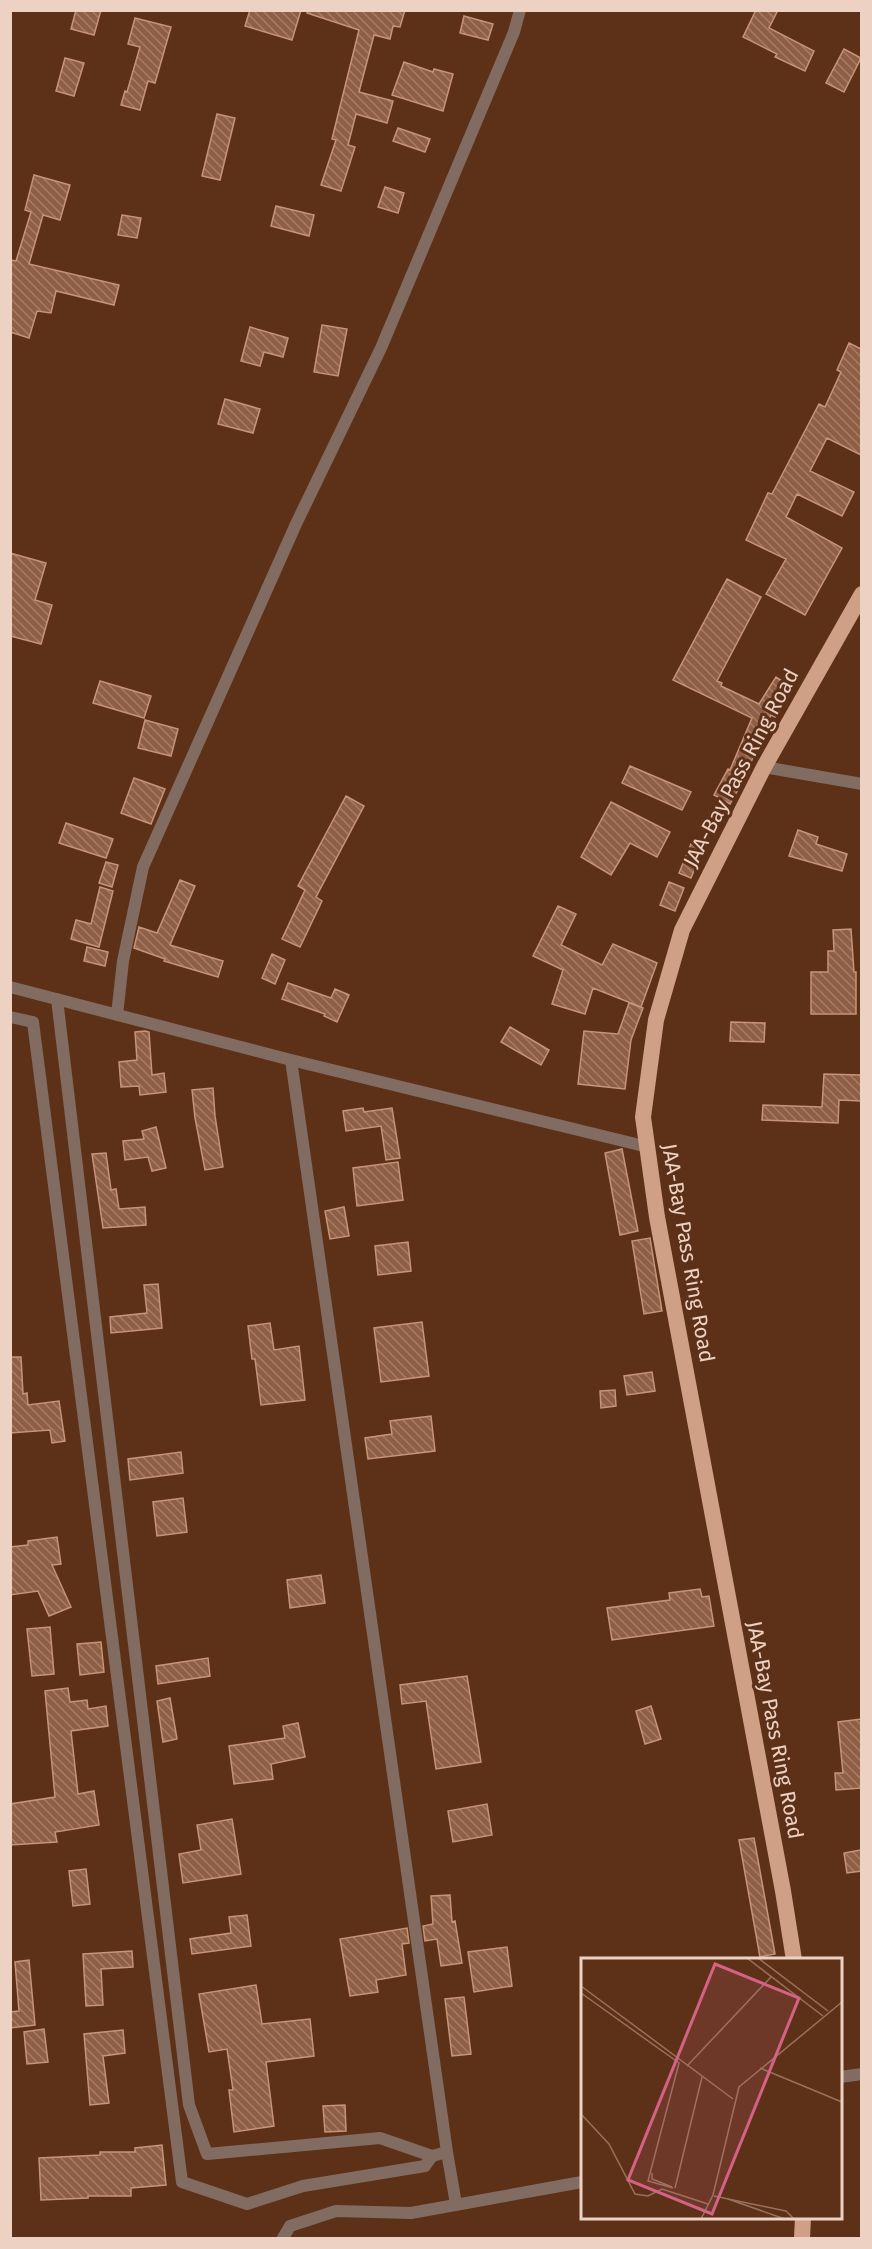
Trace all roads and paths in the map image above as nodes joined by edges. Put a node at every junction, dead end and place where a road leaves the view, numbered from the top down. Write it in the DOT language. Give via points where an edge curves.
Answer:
graph roads {
  1 [pos="520,10"];
  2 [pos="861,594"];
  3 [pos="764,766"];
  4 [pos="861,784"];
  5 [pos="10,987"];
  6 [pos="57,999"];
  7 [pos="117,1015"];
  8 [pos="10,1017"];
  9 [pos="291,1060"];
  10 [pos="648,1147"];
  11 [pos="794,1958"];
  12 [pos="861,2074"];
  13 [pos="842,2077"];
  14 [pos="447,2152"];
  15 [pos="432,2156"];
  16 [pos="581,2182"];
  17 [pos="456,2204"];
  18 [pos="803,2219"];
  19 [pos="283,2238"];
  20 [pos="802,2238"];
  1 -- 7 [label="street" via="510,43 381,348 296,524 143,867 123,961"];
  2 -- 3 [label="highway, JAA-Bay Pass Ring Road"];
  3 -- 4 [label="street"];
  3 -- 10 [label="highway, JAA-Bay Pass Ring Road" via="682,930 656,1020 643,1117"];
  5 -- 6 [label="street"];
  6 -- 7 [label="street"];
  6 -- 15 [label="street" via="189,2106 207,2154 380,2138"];
  7 -- 9 [label="street"];
  8 -- 15 [label="street" via="33,1022 182,2182 246,2204 303,2186 425,2166"];
  9 -- 10 [label="street"];
  9 -- 14 [label="street"];
  10 -- 11 [label="highway, JAA-Bay Pass Ring Road" via="657,1217"];
  12 -- 13 [label="street"];
  14 -- 15 [label="street"];
  14 -- 17 [label="street"];
  16 -- 17 [label="street"];
  17 -- 19 [label="street" via="411,2212 336,2211 290,2226"];
  18 -- 20 [label="highway"];
}
